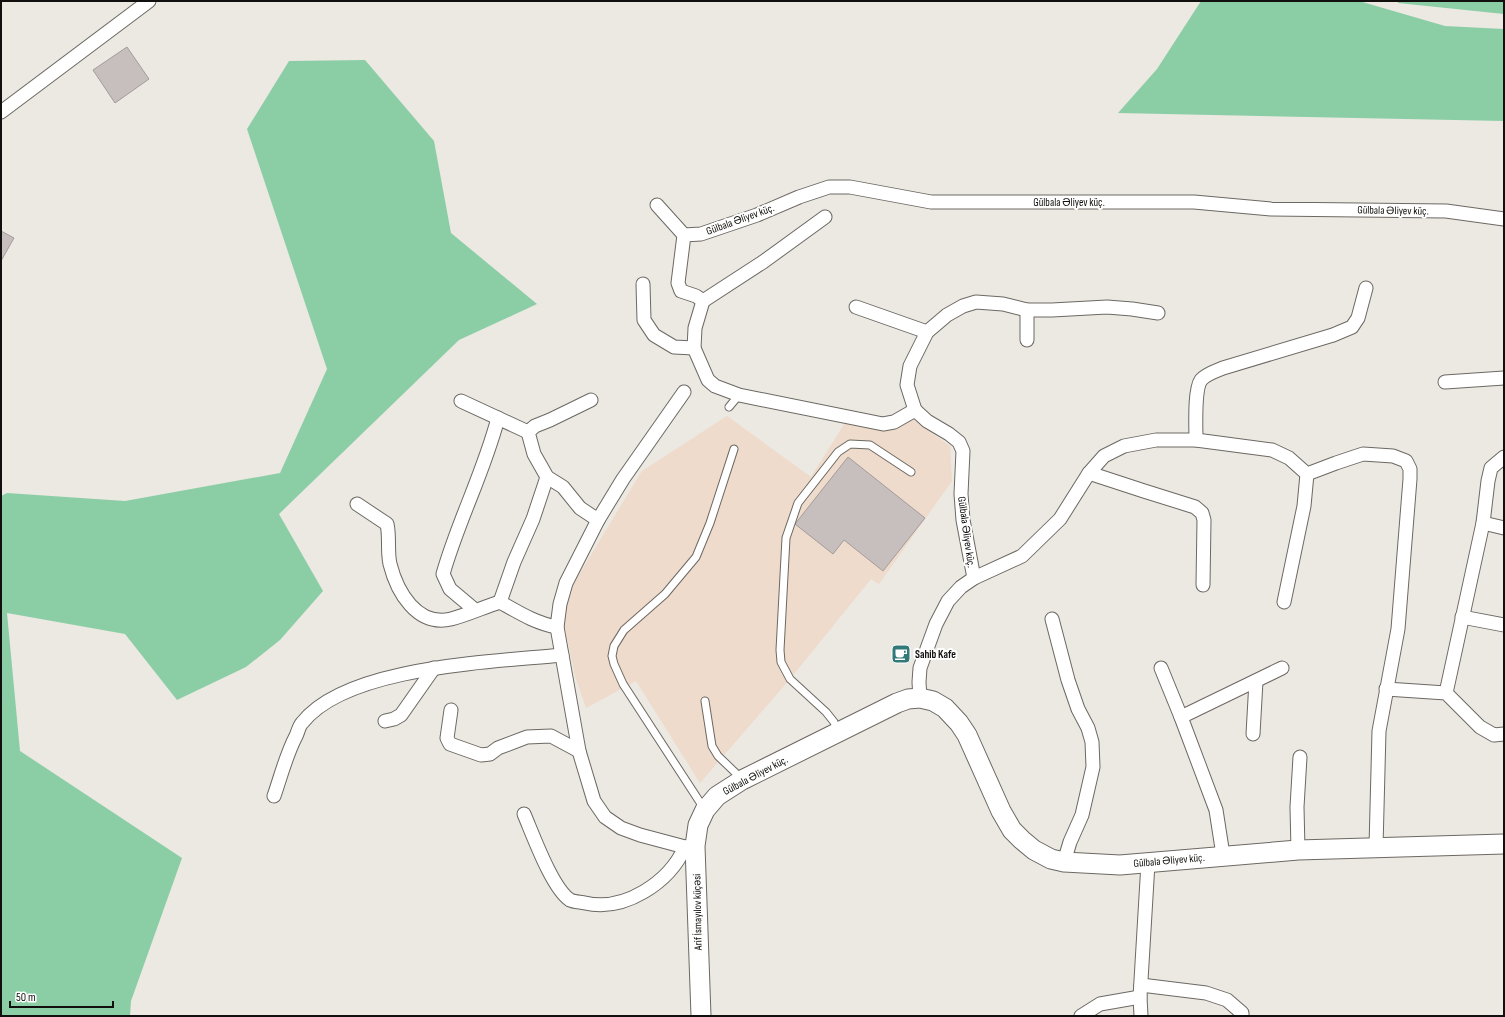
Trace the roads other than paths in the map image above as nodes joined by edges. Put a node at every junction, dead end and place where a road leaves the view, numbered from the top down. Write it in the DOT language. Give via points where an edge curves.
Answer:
graph roads {
  1 [pos="149,1"];
  2 [pos="1,112"];
  3 [pos="657,206"];
  4 [pos="825,217"];
  5 [pos="1504,219"];
  6 [pos="684,234"];
  7 [pos="643,284"];
  8 [pos="1366,288"];
  9 [pos="703,301"];
  10 [pos="856,306"];
  11 [pos="1027,310"];
  12 [pos="1158,313"];
  13 [pos="927,332"];
  14 [pos="1027,340"];
  15 [pos="694,348"];
  16 [pos="1504,378"];
  17 [pos="1445,382"];
  18 [pos="684,392"];
  19 [pos="739,395"];
  20 [pos="591,400"];
  21 [pos="461,401"];
  22 [pos="728,408"];
  23 [pos="915,410"];
  24 [pos="498,418"];
  25 [pos="528,432"];
  26 [pos="1196,440"];
  27 [pos="734,450"];
  28 [pos="1504,457"];
  29 [pos="910,472"];
  30 [pos="1089,473"];
  31 [pos="1307,474"];
  32 [pos="547,477"];
  33 [pos="357,504"];
  34 [pos="598,520"];
  35 [pos="1483,523"];
  36 [pos="1504,528"];
  37 [pos="974,578"];
  38 [pos="1203,584"];
  39 [pos="500,602"];
  40 [pos="1284,602"];
  41 [pos="475,610"];
  42 [pos="1462,617"];
  43 [pos="1052,619"];
  44 [pos="1504,625"];
  45 [pos="557,627"];
  46 [pos="562,655"];
  47 [pos="434,668"];
  48 [pos="1161,668"];
  49 [pos="1282,668"];
  50 [pos="1256,681"];
  51 [pos="1386,689"];
  52 [pos="1446,693"];
  53 [pos="920,698"];
  54 [pos="704,701"];
  55 [pos="451,710"];
  56 [pos="1181,717"];
  57 [pos="384,721"];
  58 [pos="838,732"];
  59 [pos="1254,734"];
  60 [pos="1504,734"];
  61 [pos="579,751"];
  62 [pos="1300,757"];
  63 [pos="742,780"];
  64 [pos="274,796"];
  65 [pos="705,810"];
  66 [pos="524,814"];
  67 [pos="1504,844"];
  68 [pos="690,846"];
  69 [pos="1376,847"];
  70 [pos="1298,850"];
  71 [pos="1223,855"];
  72 [pos="1064,862"];
  73 [pos="1148,863"];
  74 [pos="1141,991"];
  75 [pos="701,1016"];
  76 [pos="1081,1016"];
  77 [pos="1141,1016"];
  78 [pos="1242,1016"];
  1 -- 2 [label="street"];
  3 -- 6 [label="street"];
  4 -- 9 [label="street"];
  5 -- 6 [label="street, Gülbala Əliyev küç." via="1446,211 1271,209 1194,202 931,202 850,187 829,187 701,234"];
  6 -- 9 [label="street" via="678,284 681,291"];
  7 -- 15 [label="street" via="644,320 654,335 674,347"];
  8 -- 26 [label="street" via="1358,318 1352,327 1223,368 1201,380 1197,392"];
  9 -- 15 [label="street"];
  10 -- 13 [label="street"];
  11 -- 12 [label="street" via="1107,307"];
  11 -- 13 [label="street" via="1003,304 976,302 947,315"];
  11 -- 14 [label="street"];
  13 -- 23 [label="street" via="910,366 907,385"];
  15 -- 19 [label="street" via="708,380 715,386"];
  16 -- 17 [label="street"];
  18 -- 34 [label="street" via="623,479"];
  19 -- 22 [label="lane"];
  19 -- 23 [label="street" via="883,424 894,422"];
  20 -- 25 [label="street" via="535,426"];
  21 -- 24 [label="street"];
  23 -- 37 [label="street, Gülbala Əliyev küç." via="959,442 963,451 963,520"];
  24 -- 25 [label="street"];
  24 -- 41 [label="street" via="490,448 452,543 443,574 450,589"];
  25 -- 32 [label="street" via="534,454"];
  26 -- 30 [label="street" via="1156,440 1124,446 1104,456"];
  26 -- 31 [label="street" via="1272,450 1289,458"];
  27 -- 65 [label="lane" via="696,557 665,594 624,630 614,646 612,656 624,684"];
  28 -- 35 [label="street" via="1491,468"];
  29 -- 58 [label="lane" via="870,445 850,444 838,452 798,503 786,538 781,662 790,679 826,712"];
  30 -- 37 [label="street" via="1060,519 1022,556"];
  30 -- 38 [label="street" via="1195,507 1202,513"];
  31 -- 40 [label="street" via="1304,506"];
  31 -- 51 [label="street" via="1363,454 1393,456 1406,461 1410,469 1398,630"];
  32 -- 34 [label="street" via="563,487 580,508"];
  32 -- 39 [label="street"];
  33 -- 41 [label="street" via="387,524 390,563 408,604 423,616 433,620 450,619"];
  34 -- 45 [label="street" via="566,583"];
  35 -- 36 [label="street"];
  35 -- 42 [label="street"];
  37 -- 53 [label="street, Gülbala Əliyev küç." via="948,601 936,624 920,668"];
  39 -- 41 [label="street"];
  39 -- 45 [label="street" via="532,620"];
  42 -- 44 [label="street"];
  42 -- 52 [label="street"];
  43 -- 72 [label="street" via="1070,687 1092,742 1093,767 1082,815"];
  45 -- 46 [label="street"];
  46 -- 47 [label="street"];
  46 -- 61 [label="street"];
  47 -- 57 [label="street" via="401,715"];
  47 -- 64 [label="street" via="392,676 349,690 321,704 302,723 290,747"];
  48 -- 56 [label="street"];
  49 -- 50 [label="street"];
  50 -- 56 [label="street"];
  50 -- 59 [label="street"];
  51 -- 52 [label="street"];
  51 -- 69 [label="street" via="1379,731"];
  52 -- 60 [label="street" via="1480,727 1494,735"];
  53 -- 58 [label="street, Gülbala Əliyev küç." via="897,703"];
  53 -- 72 [label="street, Gülbala Əliyev küç." via="933,701 945,708 959,723 1012,830 1034,850 1051,859"];
  54 -- 63 [label="lane" via="712,746 718,756"];
  55 -- 61 [label="street" via="447,738 450,744 481,755 490,754 498,748 528,737 551,736"];
  56 -- 71 [label="street" via="1216,810"];
  58 -- 63 [label="street, Gülbala Əliyev küç."];
  61 -- 68 [label="street" via="594,801 605,817 621,828 640,835"];
  62 -- 70 [label="street"];
  63 -- 65 [label="street, Gülbala Əliyev küç." via="717,796"];
  65 -- 68 [label="street, Arif İsmayılov küçəsi"];
  66 -- 68 [label="street" via="554,882 570,900 592,905 614,904 638,894 659,881"];
  67 -- 69 [label="street, Gülbala Əliyev küç."];
  68 -- 75 [label="street, Arif İsmayılov küçəsi"];
  69 -- 70 [label="street, Gülbala Əliyev küç."];
  70 -- 71 [label="street, Gülbala Əliyev küç."];
  71 -- 73 [label="street, Gülbala Əliyev küç."];
  72 -- 73 [label="street, Gülbala Əliyev küç." via="1120,865"];
  73 -- 74 [label="street"];
  74 -- 76 [label="street" via="1100,1004"];
  74 -- 77 [label="street"];
  74 -- 78 [label="street" via="1206,993 1227,1000 1242,1013"];
}
